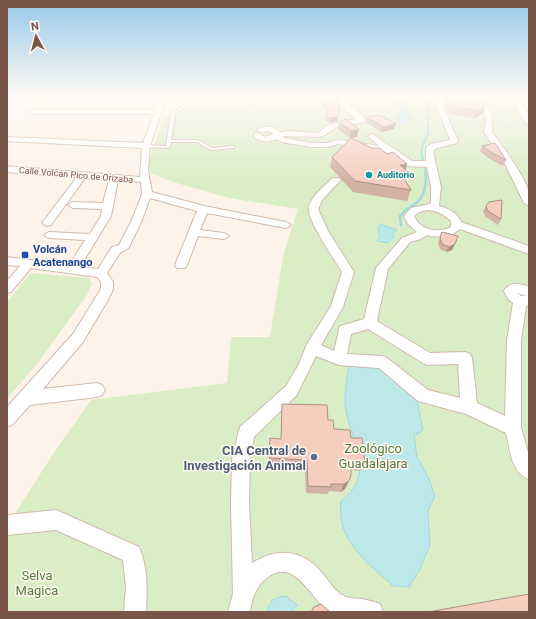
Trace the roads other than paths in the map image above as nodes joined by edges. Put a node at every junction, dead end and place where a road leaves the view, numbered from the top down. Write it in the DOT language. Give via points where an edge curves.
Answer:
graph roads {
  1 [pos="154,126"];
  2 [pos="171,126"];
  3 [pos="344,126"];
  4 [pos="366,126"];
  5 [pos="448,126"];
  6 [pos="489,126"];
  7 [pos="260,133"];
  8 [pos="280,134"];
  9 [pos="7,139"];
  10 [pos="169,141"];
  11 [pos="146,146"];
  12 [pos="233,147"];
  13 [pos="389,150"];
  14 [pos="430,164"];
  15 [pos="7,169"];
  16 [pos="83,175"];
  17 [pos="114,178"];
  18 [pos="146,180"];
  19 [pos="336,180"];
  20 [pos="147,194"];
  21 [pos="529,202"];
  22 [pos="73,205"];
  23 [pos="107,206"];
  24 [pos="434,208"];
  25 [pos="203,209"];
  26 [pos="47,223"];
  27 [pos="457,224"];
  28 [pos="286,225"];
  29 [pos="474,231"];
  30 [pos="194,232"];
  31 [pos="426,232"];
  32 [pos="447,233"];
  33 [pos="49,235"];
  34 [pos="224,236"];
  35 [pos="92,238"];
  36 [pos="529,250"];
  37 [pos="78,260"];
  38 [pos="7,261"];
  39 [pos="29,263"];
  40 [pos="181,265"];
  41 [pos="105,273"];
  42 [pos="7,288"];
  43 [pos="526,292"];
  44 [pos="370,323"];
  45 [pos="312,348"];
  46 [pos="339,359"];
  47 [pos="97,390"];
  48 [pos="26,398"];
  49 [pos="469,407"];
  50 [pos="7,419"];
  51 [pos="513,428"];
  52 [pos="529,470"];
  53 [pos="7,525"];
  54 [pos="241,602"];
  55 [pos="135,612"];
  56 [pos="372,612"];
  1 -- 11 [label="street"];
  2 -- 10 [label="lane"];
  3 -- 8 [label="street" via="331,127 317,135"];
  4 -- 13 [label="street" via="378,134 369,137"];
  5 -- 14 [label="street" via="454,141 428,150 431,154"];
  6 -- 21 [label="street" via="488,132 501,148"];
  7 -- 8 [label="street" via="269,129"];
  8 -- 13 [label="street" via="281,140 303,144 321,145 338,142"];
  9 -- 11 [label="street"];
  10 -- 11 [label="lane" via="168,147"];
  10 -- 12 [label="lane" via="198,141 211,149"];
  11 -- 18 [label="street"];
  13 -- 14 [label="street" via="410,164"];
  14 -- 24 [label="street" via="436,181"];
  15 -- 16 [label="street, Calle Volcán Pico de Orizaba"];
  16 -- 17 [label="street, Calle Volcán Pico de Orizaba"];
  16 -- 26 [label="street"];
  17 -- 18 [label="street, Calle Volcán Pico de Orizaba"];
  17 -- 23 [label="street"];
  18 -- 20 [label="street"];
  19 -- 45 [label="street" via="322,193 313,207 314,215 348,272 337,307"];
  20 -- 25 [label="street"];
  20 -- 41 [label="street" via="123,247 124,251"];
  22 -- 23 [label="street"];
  23 -- 35 [label="street" via="106,216"];
  24 -- 27 [label="street" via="447,212"];
  24 -- 31 [label="street" via="420,208 409,216 413,225"];
  25 -- 28 [label="street"];
  25 -- 30 [label="street"];
  27 -- 29 [label="street"];
  27 -- 32 [label="street" via="453,231"];
  29 -- 32 [label="street"];
  29 -- 36 [label="street"];
  30 -- 34 [label="street"];
  30 -- 40 [label="street"];
  31 -- 32 [label="street"];
  31 -- 44 [label="street" via="406,240 382,268"];
  33 -- 35 [label="street"];
  35 -- 37 [label="street"];
  38 -- 39 [label="street"];
  39 -- 41 [label="street"];
  39 -- 42 [label="street"];
  41 -- 48 [label="street" via="106,289 78,338"];
  43 -- 51 [label="street" via="514,340"];
  44 -- 46 [label="street" via="345,330"];
  44 -- 49 [label="street" via="428,359 464,358"];
  45 -- 46 [label="street"];
  45 -- 54 [label="street" via="291,391 246,433 240,504"];
  46 -- 49 [label="street" via="382,362 424,396"];
  47 -- 48 [label="street"];
  48 -- 50 [label="street"];
  49 -- 51 [label="street"];
  51 -- 52 [label="street" via="522,462"];
  53 -- 55 [label="street" via="56,520 132,554 137,586"];
  54 -- 56 [label="street" via="248,582 263,567 276,562 289,562 311,575 337,605 351,610"];
}
